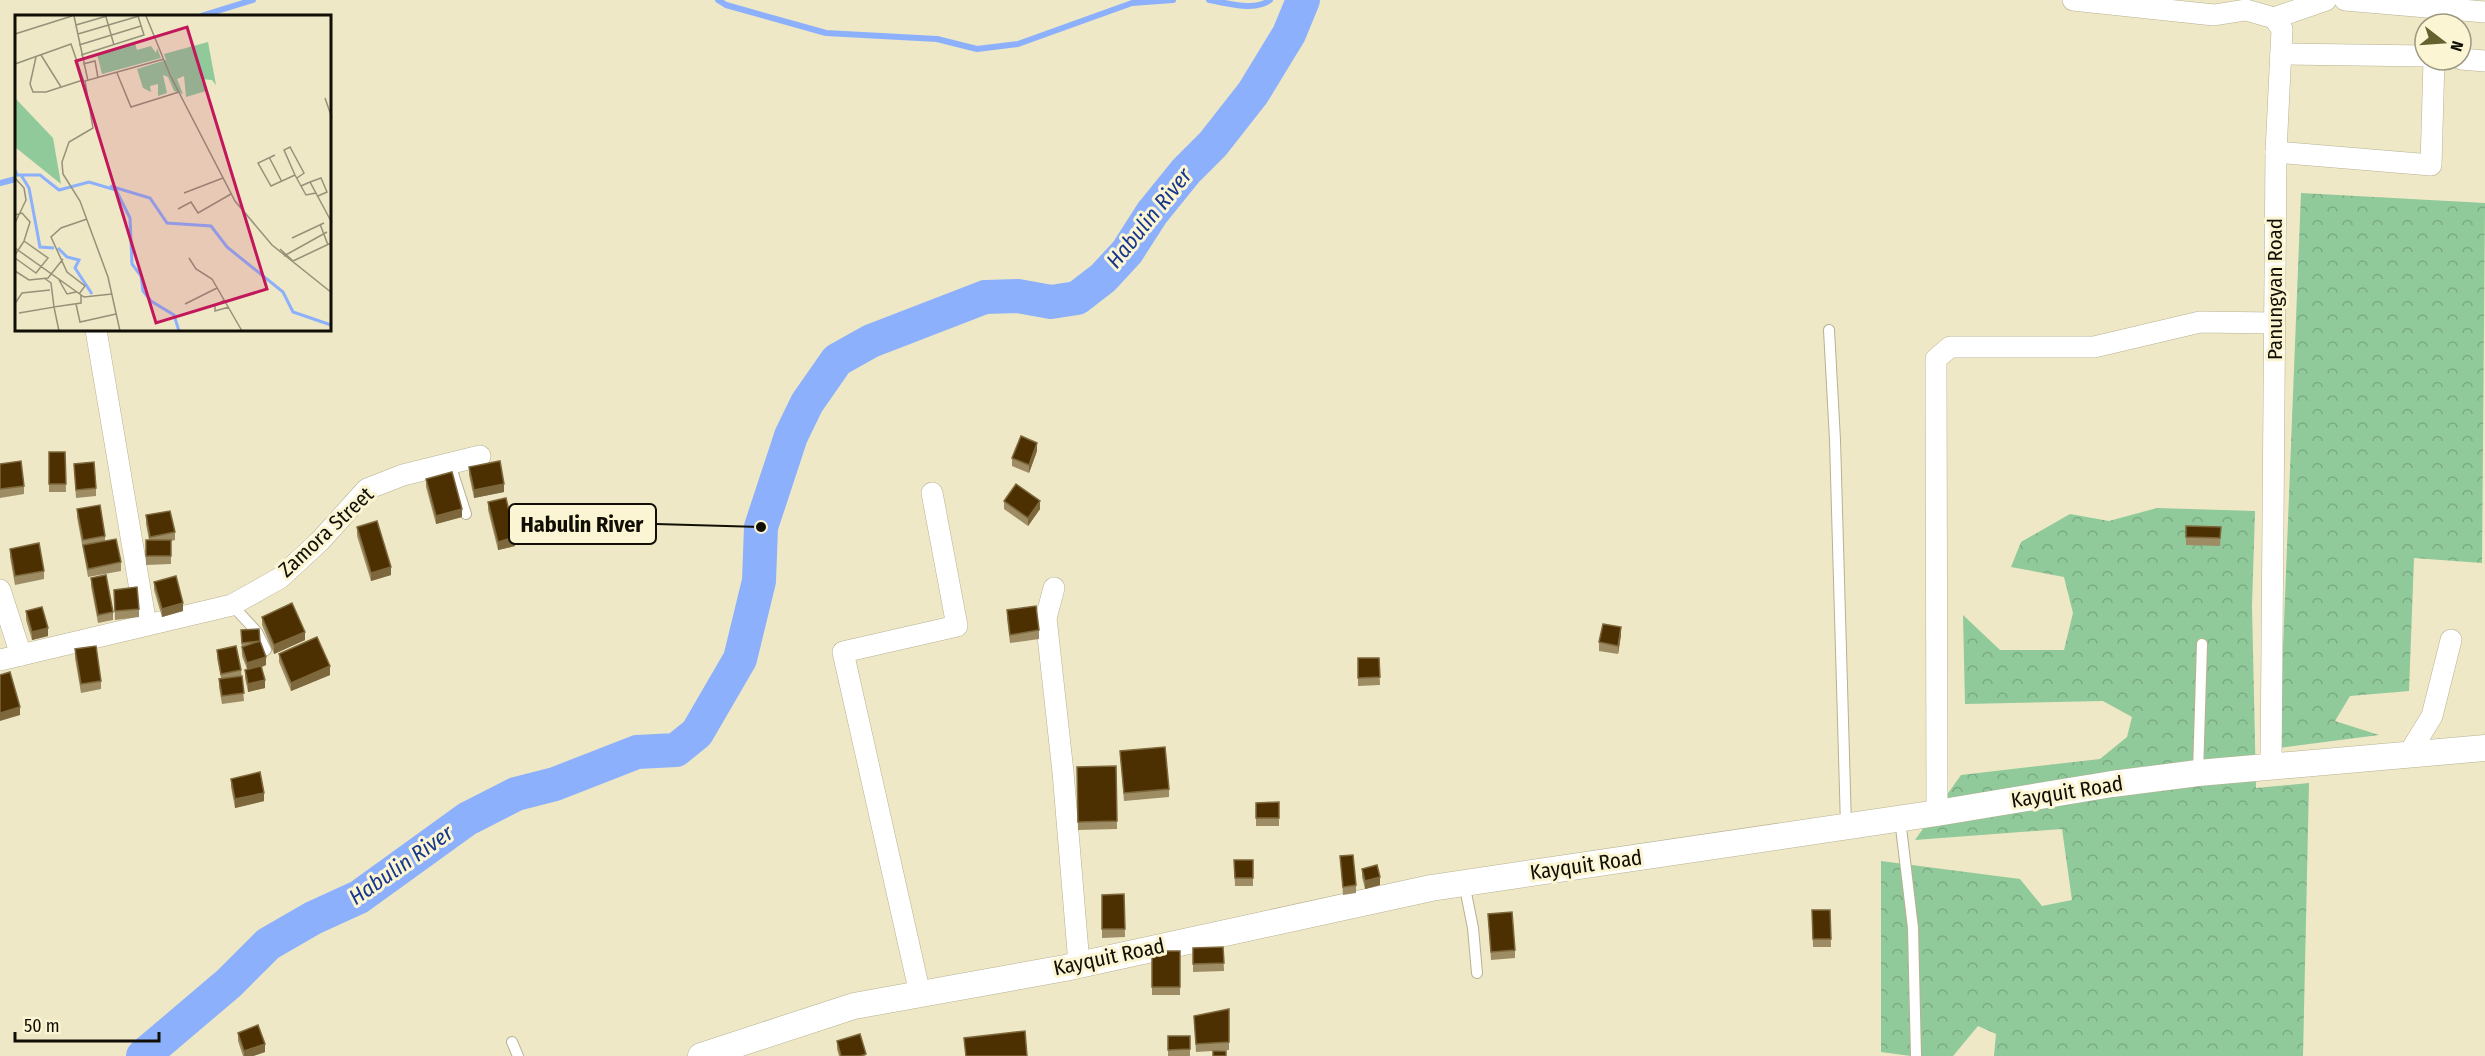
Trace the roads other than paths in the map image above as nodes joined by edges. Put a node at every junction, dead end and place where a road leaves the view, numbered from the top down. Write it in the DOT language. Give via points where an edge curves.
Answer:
graph roads {
  1 [pos="2073,0"];
  2 [pos="2326,0"];
  3 [pos="2345,0"];
  4 [pos="2300,4"];
  5 [pos="2485,12"];
  6 [pos="2274,18"];
  7 [pos="2281,54"];
  8 [pos="2413,56"];
  9 [pos="2434,72"];
  10 [pos="2276,152"];
  11 [pos="2274,323"];
  12 [pos="1829,330"];
  13 [pos="96,332"];
  14 [pos="480,456"];
  15 [pos="450,464"];
  16 [pos="932,493"];
  17 [pos="466,514"];
  18 [pos="1054,588"];
  19 [pos="0,590"];
  20 [pos="232,605"];
  21 [pos="146,625"];
  22 [pos="2451,640"];
  23 [pos="2202,644"];
  24 [pos="266,650"];
  25 [pos="21,655"];
  26 [pos="0,660"];
  27 [pos="2485,748"];
  28 [pos="2408,755"];
  29 [pos="2271,767"];
  30 [pos="2198,773"];
  31 [pos="1937,813"];
  32 [pos="1900,819"];
  33 [pos="1846,826"];
  34 [pos="1464,883"];
  35 [pos="1079,964"];
  36 [pos="1477,973"];
  37 [pos="920,994"];
  38 [pos="512,1042"];
  39 [pos="518,1056"];
  40 [pos="701,1056"];
  41 [pos="1916,1056"];
  1 -- 6 [label="street" via="2214,15 2246,10"];
  2 -- 4 [label="street"];
  3 -- 5 [label="street"];
  4 -- 6 [label="street"];
  6 -- 7 [label="street, Panungyan Road" via="2282,29"];
  7 -- 8 [label="street"];
  7 -- 10 [label="street, Panungyan Road"];
  9 -- 10 [label="street" via="2431,165"];
  10 -- 11 [label="street, Panungyan Road"];
  11 -- 29 [label="street, Panungyan Road"];
  11 -- 31 [label="street" via="2200,322 2094,347 1950,347 1936,359"];
  12 -- 33 [label="lane"];
  13 -- 21 [label="street"];
  14 -- 15 [label="street, Zamora Street"];
  15 -- 17 [label="lane"];
  15 -- 20 [label="street, Zamora Street" via="403,475 367,489 280,578"];
  16 -- 37 [label="street" via="957,626 843,652"];
  18 -- 35 [label="street" via="1046,618"];
  19 -- 25 [label="street"];
  20 -- 21 [label="street, Zamora Street"];
  20 -- 24 [label="lane" via="257,632"];
  21 -- 25 [label="street, Zamora Street"];
  22 -- 28 [label="street" via="2432,716"];
  23 -- 30 [label="lane"];
  25 -- 26 [label="street, Zamora Street"];
  27 -- 28 [label="street, Kayquit Road"];
  28 -- 29 [label="street, Kayquit Road"];
  29 -- 30 [label="street, Kayquit Road"];
  30 -- 31 [label="street, Kayquit Road"];
  31 -- 32 [label="street, Kayquit Road"];
  32 -- 33 [label="street, Kayquit Road"];
  32 -- 41 [label="lane" via="1913,928"];
  33 -- 34 [label="street, Kayquit Road"];
  34 -- 35 [label="street, Kayquit Road"];
  34 -- 36 [label="lane"];
  35 -- 37 [label="street, Kayquit Road"];
  37 -- 40 [label="street, Kayquit Road" via="854,1006"];
  38 -- 39 [label="lane"];
}
